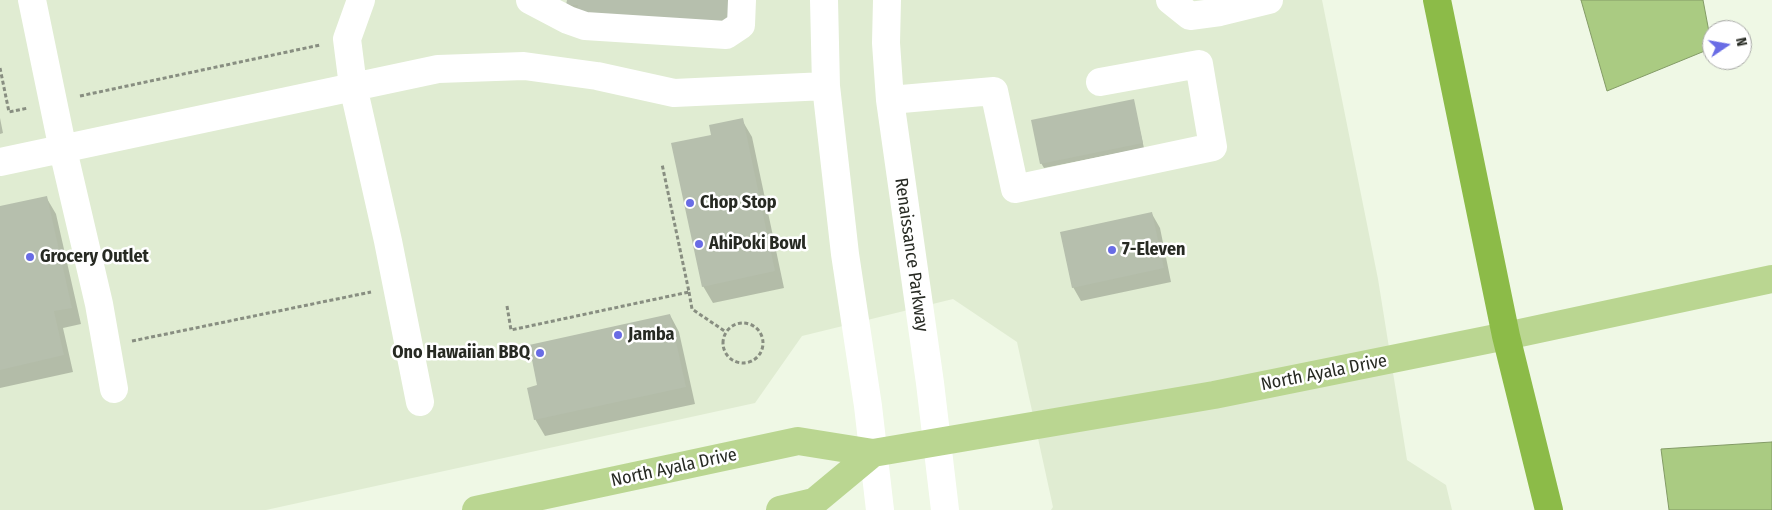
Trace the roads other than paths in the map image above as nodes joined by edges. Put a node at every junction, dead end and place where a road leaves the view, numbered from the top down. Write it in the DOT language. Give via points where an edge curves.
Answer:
graph roads {
  1 [pos="32,0"];
  2 [pos="361,0"];
  3 [pos="530,0"];
  4 [pos="742,0"];
  5 [pos="824,0"];
  6 [pos="887,0"];
  7 [pos="1170,0"];
  8 [pos="1269,0"];
  9 [pos="1436,0"];
  10 [pos="1100,82"];
  11 [pos="353,86"];
  12 [pos="826,86"];
  13 [pos="890,100"];
  14 [pos="63,150"];
  15 [pos="0,162"];
  16 [pos="1772,279"];
  17 [pos="1506,336"];
  18 [pos="114,389"];
  19 [pos="420,402"];
  20 [pos="936,442"];
  21 [pos="874,453"];
  22 [pos="476,510"];
  23 [pos="780,510"];
  24 [pos="880,510"];
  25 [pos="944,510"];
  26 [pos="1549,510"];
  1 -- 14 [label="street"];
  2 -- 11 [label="street" via="347,38"];
  3 -- 4 [label="street" via="585,26 726,35 741,25"];
  5 -- 12 [label="street"];
  6 -- 13 [label="street, Renaissance Parkway"];
  7 -- 8 [label="street" via="1190,16"];
  9 -- 17 [label="highway"];
  10 -- 13 [label="street" via="1199,64 1212,147 1015,189 994,91"];
  11 -- 12 [label="street" via="438,69 524,66 597,76 674,92"];
  11 -- 14 [label="street"];
  11 -- 19 [label="street"];
  12 -- 21 [label="street" via="845,254"];
  13 -- 20 [label="street, Renaissance Parkway"];
  14 -- 15 [label="street"];
  14 -- 18 [label="street" via="99,304"];
  16 -- 17 [label="main road, North Ayala Drive"];
  17 -- 20 [label="main road, North Ayala Drive" via="1214,395"];
  17 -- 26 [label="highway"];
  20 -- 21 [label="main road, North Ayala Drive"];
  20 -- 25 [label="street, Renaissance Parkway"];
  21 -- 22 [label="main road, North Ayala Drive" via="798,442"];
  21 -- 23 [label="main road, North Ayala Drive" via="814,502"];
  21 -- 24 [label="street"];
}
